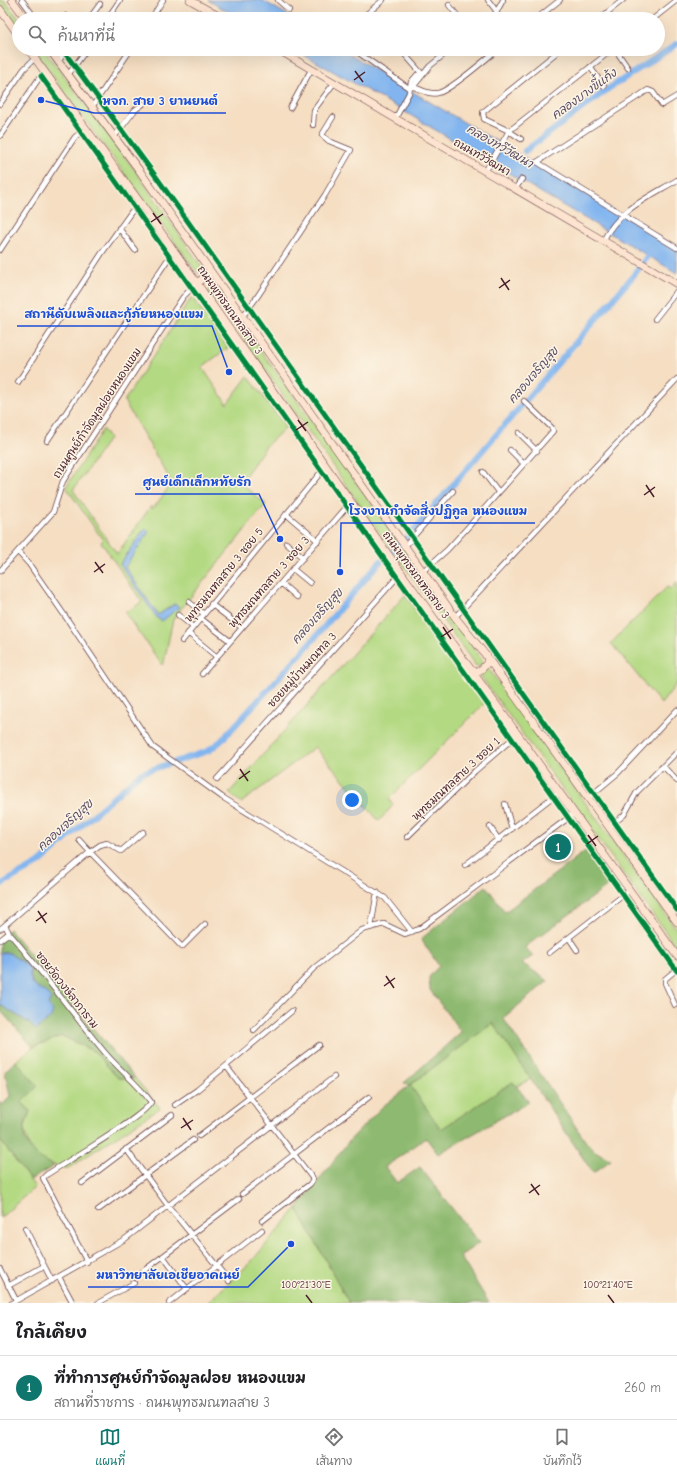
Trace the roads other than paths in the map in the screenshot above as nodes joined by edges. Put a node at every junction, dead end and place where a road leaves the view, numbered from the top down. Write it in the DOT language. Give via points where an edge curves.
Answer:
graph roads {
  1 [pos="12,0"];
  2 [pos="22,0"];
  3 [pos="120,0"];
  4 [pos="163,0"];
  5 [pos="190,0"];
  6 [pos="278,0"];
  7 [pos="383,0"];
  8 [pos="488,0"];
  9 [pos="503,0"];
  10 [pos="560,0"];
  11 [pos="623,0"];
  12 [pos="677,0"];
  13 [pos="100,4"];
  14 [pos="449,5"];
  15 [pos="0,9"];
  16 [pos="289,10"];
  17 [pos="21,12"];
  18 [pos="31,12"];
  19 [pos="94,12"];
  20 [pos="112,12"];
  21 [pos="155,12"];
  22 [pos="211,12"];
  23 [pos="369,12"];
  24 [pos="454,12"];
  25 [pos="497,12"];
  26 [pos="545,12"];
  27 [pos="608,12"];
  28 [pos="662,12"];
  29 [pos="12,26"];
  30 [pos="54,56"];
  31 [pos="62,56"];
  32 [pos="82,56"];
  33 [pos="126,56"];
  34 [pos="288,56"];
  35 [pos="363,56"];
  36 [pos="406,56"];
  37 [pos="443,56"];
  38 [pos="488,56"];
  39 [pos="552,56"];
  40 [pos="605,56"];
  41 [pos="619,56"];
  42 [pos="35,58"];
  43 [pos="58,62"];
  44 [pos="590,67"];
  45 [pos="628,68"];
  46 [pos="311,70"];
  47 [pos="44,71"];
  48 [pos="422,74"];
  49 [pos="68,75"];
  50 [pos="334,83"];
  51 [pos="604,86"];
  52 [pos="411,90"];
  53 [pos="677,96"];
  54 [pos="0,104"];
  55 [pos="143,104"];
  56 [pos="92,107"];
  57 [pos="290,108"];
  58 [pos="332,117"];
  59 [pos="395,119"];
  60 [pos="313,125"];
  61 [pos="86,128"];
  62 [pos="509,131"];
  63 [pos="0,136"];
  64 [pos="114,137"];
  65 [pos="521,139"];
  66 [pos="485,172"];
  67 [pos="522,179"];
  68 [pos="677,180"];
  69 [pos="515,189"];
  70 [pos="139,202"];
  71 [pos="621,215"];
  72 [pos="119,228"];
  73 [pos="603,241"];
  74 [pos="677,248"];
  75 [pos="0,250"];
  76 [pos="135,250"];
  77 [pos="174,250"];
  78 [pos="211,272"];
  79 [pos="197,283"];
  80 [pos="677,284"];
  81 [pos="677,291"];
  82 [pos="243,316"];
  83 [pos="655,319"];
  84 [pos="677,379"];
  85 [pos="18,382"];
  86 [pos="525,403"];
  87 [pos="519,433"];
  88 [pos="47,441"];
  89 [pos="510,450"];
  90 [pos="537,451"];
  91 [pos="524,464"];
  92 [pos="326,466"];
  93 [pos="483,472"];
  94 [pos="453,491"];
  95 [pos="498,492"];
  96 [pos="351,502"];
  97 [pos="286,514"];
  98 [pos="318,541"];
  99 [pos="404,542"];
  100 [pos="286,543"];
  101 [pos="18,552"];
  102 [pos="303,558"];
  103 [pos="293,569"];
  104 [pos="0,571"];
  105 [pos="423,571"];
  106 [pos="401,573"];
  107 [pos="281,583"];
  108 [pos="310,583"];
  109 [pos="297,597"];
  110 [pos="189,602"];
  111 [pos="212,604"];
  112 [pos="178,615"];
  113 [pos="202,616"];
  114 [pos="455,617"];
  115 [pos="193,627"];
  116 [pos="241,627"];
  117 [pos="188,633"];
  118 [pos="182,641"];
  119 [pos="230,641"];
  120 [pos="217,656"];
  121 [pos="487,656"];
  122 [pos="470,669"];
  123 [pos="202,674"];
  124 [pos="677,710"];
  125 [pos="518,734"];
  126 [pos="677,752"];
  127 [pos="663,766"];
  128 [pos="217,779"];
  129 [pos="677,781"];
  130 [pos="559,792"];
  131 [pos="588,798"];
  132 [pos="504,804"];
  133 [pos="575,813"];
  134 [pos="490,827"];
  135 [pos="609,827"];
  136 [pos="512,829"];
  137 [pos="143,832"];
  138 [pos="407,837"];
  139 [pos="79,840"];
  140 [pos="499,840"];
  141 [pos="90,852"];
  142 [pos="465,865"];
  143 [pos="630,890"];
  144 [pos="377,892"];
  145 [pos="677,922"];
  146 [pos="206,924"];
  147 [pos="5,925"];
  148 [pos="370,927"];
  149 [pos="0,929"];
  150 [pos="9,932"];
  151 [pos="412,932"];
  152 [pos="569,938"];
  153 [pos="0,940"];
  154 [pos="577,950"];
  155 [pos="549,953"];
  156 [pos="677,956"];
  157 [pos="677,969"];
  158 [pos="676,1004"];
  159 [pos="292,1011"];
  160 [pos="254,1030"];
  161 [pos="319,1045"];
  162 [pos="226,1066"];
  163 [pos="334,1077"];
  164 [pos="369,1097"];
  165 [pos="250,1098"];
  166 [pos="175,1105"];
  167 [pos="172,1115"];
  168 [pos="272,1125"];
  169 [pos="199,1136"];
  170 [pos="193,1140"];
  171 [pos="126,1149"];
  172 [pos="294,1155"];
  173 [pos="147,1175"];
  174 [pos="82,1183"];
  175 [pos="169,1207"];
  176 [pos="98,1210"];
  177 [pos="262,1221"];
  178 [pos="25,1228"];
  179 [pos="262,1230"];
  180 [pos="192,1234"];
  181 [pos="163,1256"];
  182 [pos="87,1262"];
  183 [pos="44,1266"];
  184 [pos="217,1266"];
  185 [pos="0,1269"];
  186 [pos="142,1272"];
  187 [pos="59,1277"];
  188 [pos="52,1281"];
  189 [pos="229,1281"];
  190 [pos="134,1283"];
  191 [pos="8,1286"];
  192 [pos="187,1289"];
  193 [pos="14,1302"];
  194 [pos="73,1303"];
  195 [pos="98,1303"];
  196 [pos="169,1303"];
  1 -- 17 [label="main road"];
  2 -- 18 [label="street"];
  3 -- 20 [label="street"];
  4 -- 21 [label="street"];
  5 -- 22 [label="main road"];
  6 -- 16 [label="street"];
  7 -- 23 [label="street"];
  8 -- 25 [label="street"];
  9 -- 25 [label="street"];
  10 -- 26 [label="street"];
  11 -- 27 [label="street"];
  12 -- 28 [label="street"];
  13 -- 19 [label="street"];
  14 -- 24 [label="street"];
  15 -- 29 [label="main road"];
  30 -- 43 [label="main road, ถนนพุทธมณฑลสาย 3"];
  31 -- 43 [label="street"];
  32 -- 49 [label="street"];
  33 -- 56 [label="street"];
  34 -- 46 [label="main road, ถนนทวีวัฒนา"];
  35 -- 52 [label="street"];
  36 -- 48 [label="street"];
  37 -- 48 [label="street"];
  38 -- 52 [label="street" via="438,93"];
  39 -- 62 [label="street" via="483,112 484,119"];
  40 -- 44 [label="street"];
  41 -- 45 [label="street"];
  42 -- 47 [label="main road, ถนนพุทธมณฑลสาย 3"];
  42 -- 54 [label="street" via="24,69"];
  43 -- 49 [label="main road, ถนนพุทธมณฑลสาย 3"];
  44 -- 51 [label="street"];
  44 -- 62 [label="street"];
  46 -- 50 [label="main road, ถนนทวีวัฒนา"];
  46 -- 57 [label="street"];
  47 -- 61 [label="main road, ถนนพุทธมณฑลสาย 3"];
  47 -- 63 [label="street"];
  48 -- 52 [label="street"];
  49 -- 56 [label="main road, ถนนพุทธมณฑลสาย 3"];
  50 -- 59 [label="main road, ถนนทวีวัฒนา"];
  50 -- 60 [label="street" via="314,110"];
  52 -- 59 [label="street"];
  53 -- 71 [label="street" via="660,104 653,92 648,90 537,162"];
  55 -- 64 [label="street" via="135,110"];
  56 -- 64 [label="main road, ถนนพุทธมณฑลสาย 3"];
  58 -- 82 [label="street" via="322,135 329,141 351,150 325,195"];
  59 -- 66 [label="main road, ถนนทวีวัฒนา"];
  61 -- 70 [label="main road, ถนนพุทธมณฑลสาย 3"];
  61 -- 75 [label="street" via="76,137"];
  62 -- 65 [label="street"];
  62 -- 66 [label="street"];
  64 -- 78 [label="main road, ถนนพุทธมณฑลสาย 3"];
  66 -- 69 [label="main road, ถนนทวีวัฒนา"];
  67 -- 69 [label="street"];
  68 -- 71 [label="street"];
  69 -- 73 [label="main road, ถนนทวีวัฒนา"];
  70 -- 72 [label="street"];
  70 -- 77 [label="main road, ถนนพุทธมณฑลสาย 3"];
  71 -- 73 [label="street"];
  71 -- 74 [label="street"];
  72 -- 76 [label="street"];
  72 -- 85 [label="street"];
  73 -- 80 [label="main road, ถนนทวีวัฒนา"];
  77 -- 79 [label="main road, ถนนพุทธมณฑลสาย 3"];
  77 -- 88 [label="street"];
  78 -- 79 [label="main road"];
  78 -- 82 [label="main road, ถนนพุทธมณฑลสาย 3"];
  79 -- 92 [label="main road, ถนนพุทธมณฑลสาย 3"];
  79 -- 101 [label="street, ถนนศูนย์กำจัดมูลฝอยหนองแขม" via="183,296 63,481 53,512"];
  81 -- 83 [label="street"];
  82 -- 99 [label="main road, ถนนพุทธมณฑลสาย 3"];
  84 -- 114 [label="street"];
  86 -- 90 [label="street" via="553,430"];
  87 -- 90 [label="street"];
  89 -- 91 [label="street"];
  90 -- 91 [label="street"];
  91 -- 95 [label="street"];
  92 -- 96 [label="main road, ถนนพุทธมณฑลสาย 3"];
  92 -- 97 [label="street, พุทธมณฑลสาย 3 ซอย 5"];
  93 -- 95 [label="street"];
  94 -- 99 [label="street"];
  95 -- 105 [label="street" via="452,545"];
  96 -- 98 [label="street, พุทธมณฑลสาย 3 ซอย 3"];
  96 -- 106 [label="main road, ถนนพุทธมณฑลสาย 3"];
  97 -- 98 [label="street"];
  97 -- 111 [label="street, พุทธมณฑลสาย 3 ซอย 5"];
  98 -- 102 [label="street, พุทธมณฑลสาย 3 ซอย 3"];
  99 -- 105 [label="main road, ถนนพุทธมณฑลสาย 3"];
  100 -- 102 [label="street"];
  101 -- 104 [label="street, ถนนศูนย์กำจัดมูลฝอยหนองแขม"];
  101 -- 144 [label="street" via="29,564 153,747 222,797"];
  102 -- 103 [label="street, พุทธมณฑลสาย 3 ซอย 3"];
  103 -- 107 [label="street, พุทธมณฑลสาย 3 ซอย 3"];
  103 -- 108 [label="street"];
  105 -- 114 [label="main road, ถนนพุทธมณฑลสาย 3"];
  106 -- 122 [label="main road, ถนนพุทธมณฑลสาย 3"];
  106 -- 128 [label="street, ซอยหมู่บ้านมณฑล 3"];
  107 -- 109 [label="street"];
  107 -- 116 [label="street, พุทธมณฑลสาย 3 ซอย 3"];
  110 -- 113 [label="street"];
  111 -- 113 [label="street, พุทธมณฑลสาย 3 ซอย 5"];
  111 -- 116 [label="street"];
  112 -- 115 [label="street"];
  113 -- 115 [label="street, พุทธมณฑลสาย 3 ซอย 5"];
  113 -- 119 [label="street"];
  114 -- 121 [label="main road, ถนนพุทธมณฑลสาย 3"];
  115 -- 117 [label="street, พุทธมณฑลสาย 3 ซอย 5"];
  116 -- 119 [label="street, พุทธมณฑลสาย 3 ซอย 3"];
  117 -- 118 [label="street, พุทธมณฑลสาย 3 ซอย 5"];
  117 -- 120 [label="street"];
  119 -- 120 [label="street, พุทธมณฑลสาย 3 ซอย 3"];
  120 -- 123 [label="street, พุทธมณฑลสาย 3 ซอย 3"];
  121 -- 122 [label="main road" via="487,663 482,669 476,672"];
  121 -- 131 [label="main road, ถนนพุทธมณฑลสาย 3"];
  122 -- 125 [label="main road, ถนนพุทธมณฑลสาย 3"];
  124 -- 131 [label="street" via="618,773"];
  125 -- 130 [label="main road, ถนนพุทธมณฑลสาย 3"];
  125 -- 138 [label="street, พุทธมณฑลสาย 3 ซอย 1"];
  126 -- 127 [label="street"];
  127 -- 129 [label="street"];
  127 -- 135 [label="street" via="637,792 624,815"];
  130 -- 133 [label="main road, ถนนพุทธมณฑลสาย 3"];
  130 -- 136 [label="street"];
  131 -- 135 [label="main road, ถนนพุทธมณฑลสาย 3"];
  132 -- 136 [label="street"];
  133 -- 143 [label="main road, ถนนพุทธมณฑลสาย 3"];
  133 -- 151 [label="street"];
  134 -- 140 [label="street"];
  135 -- 145 [label="main road, ถนนพุทธมณฑลสาย 3"];
  136 -- 140 [label="street"];
  137 -- 141 [label="street" via="121,852 107,843"];
  139 -- 141 [label="street"];
  140 -- 142 [label="street"];
  141 -- 146 [label="street" via="182,947"];
  141 -- 147 [label="street"];
  143 -- 152 [label="street"];
  143 -- 156 [label="main road, ถนนพุทธมณฑลสาย 3"];
  144 -- 148 [label="street"];
  144 -- 151 [label="street" via="392,905"];
  147 -- 149 [label="street"];
  147 -- 150 [label="street, ซอยวัดวงษ์ลาภาราม"];
  148 -- 151 [label="street" via="384,924 405,934"];
  148 -- 160 [label="street" via="362,930 314,968"];
  150 -- 153 [label="street"];
  150 -- 182 [label="street, ซอยวัดวงษ์ลาภาราม" via="108,1056 151,1102 147,1109 131,1121 43,1178"];
  152 -- 154 [label="street"];
  152 -- 155 [label="street"];
  157 -- 158 [label="street" via="665,979"];
  159 -- 162 [label="street"];
  161 -- 165 [label="street"];
  162 -- 165 [label="street"];
  162 -- 166 [label="street"];
  163 -- 168 [label="street"];
  164 -- 172 [label="street"];
  165 -- 168 [label="street"];
  165 -- 169 [label="street"];
  167 -- 171 [label="street"];
  168 -- 172 [label="street"];
  168 -- 175 [label="street"];
  170 -- 173 [label="street"];
  171 -- 173 [label="street"];
  171 -- 174 [label="street"];
  172 -- 177 [label="street" via="313,1182"];
  172 -- 180 [label="street"];
  173 -- 175 [label="street"];
  173 -- 176 [label="street"];
  175 -- 180 [label="street"];
  175 -- 182 [label="street"];
  178 -- 183 [label="street"];
  179 -- 184 [label="street"];
  180 -- 181 [label="street"];
  180 -- 184 [label="street"];
  181 -- 186 [label="street"];
  181 -- 192 [label="street"];
  182 -- 187 [label="street"];
  183 -- 188 [label="street"];
  183 -- 191 [label="street"];
  184 -- 189 [label="street"];
  184 -- 192 [label="street"];
  185 -- 191 [label="street"];
  187 -- 188 [label="street"];
  187 -- 194 [label="street"];
  188 -- 193 [label="street"];
  190 -- 195 [label="street"];
  191 -- 193 [label="street"];
  192 -- 196 [label="street"];
}
